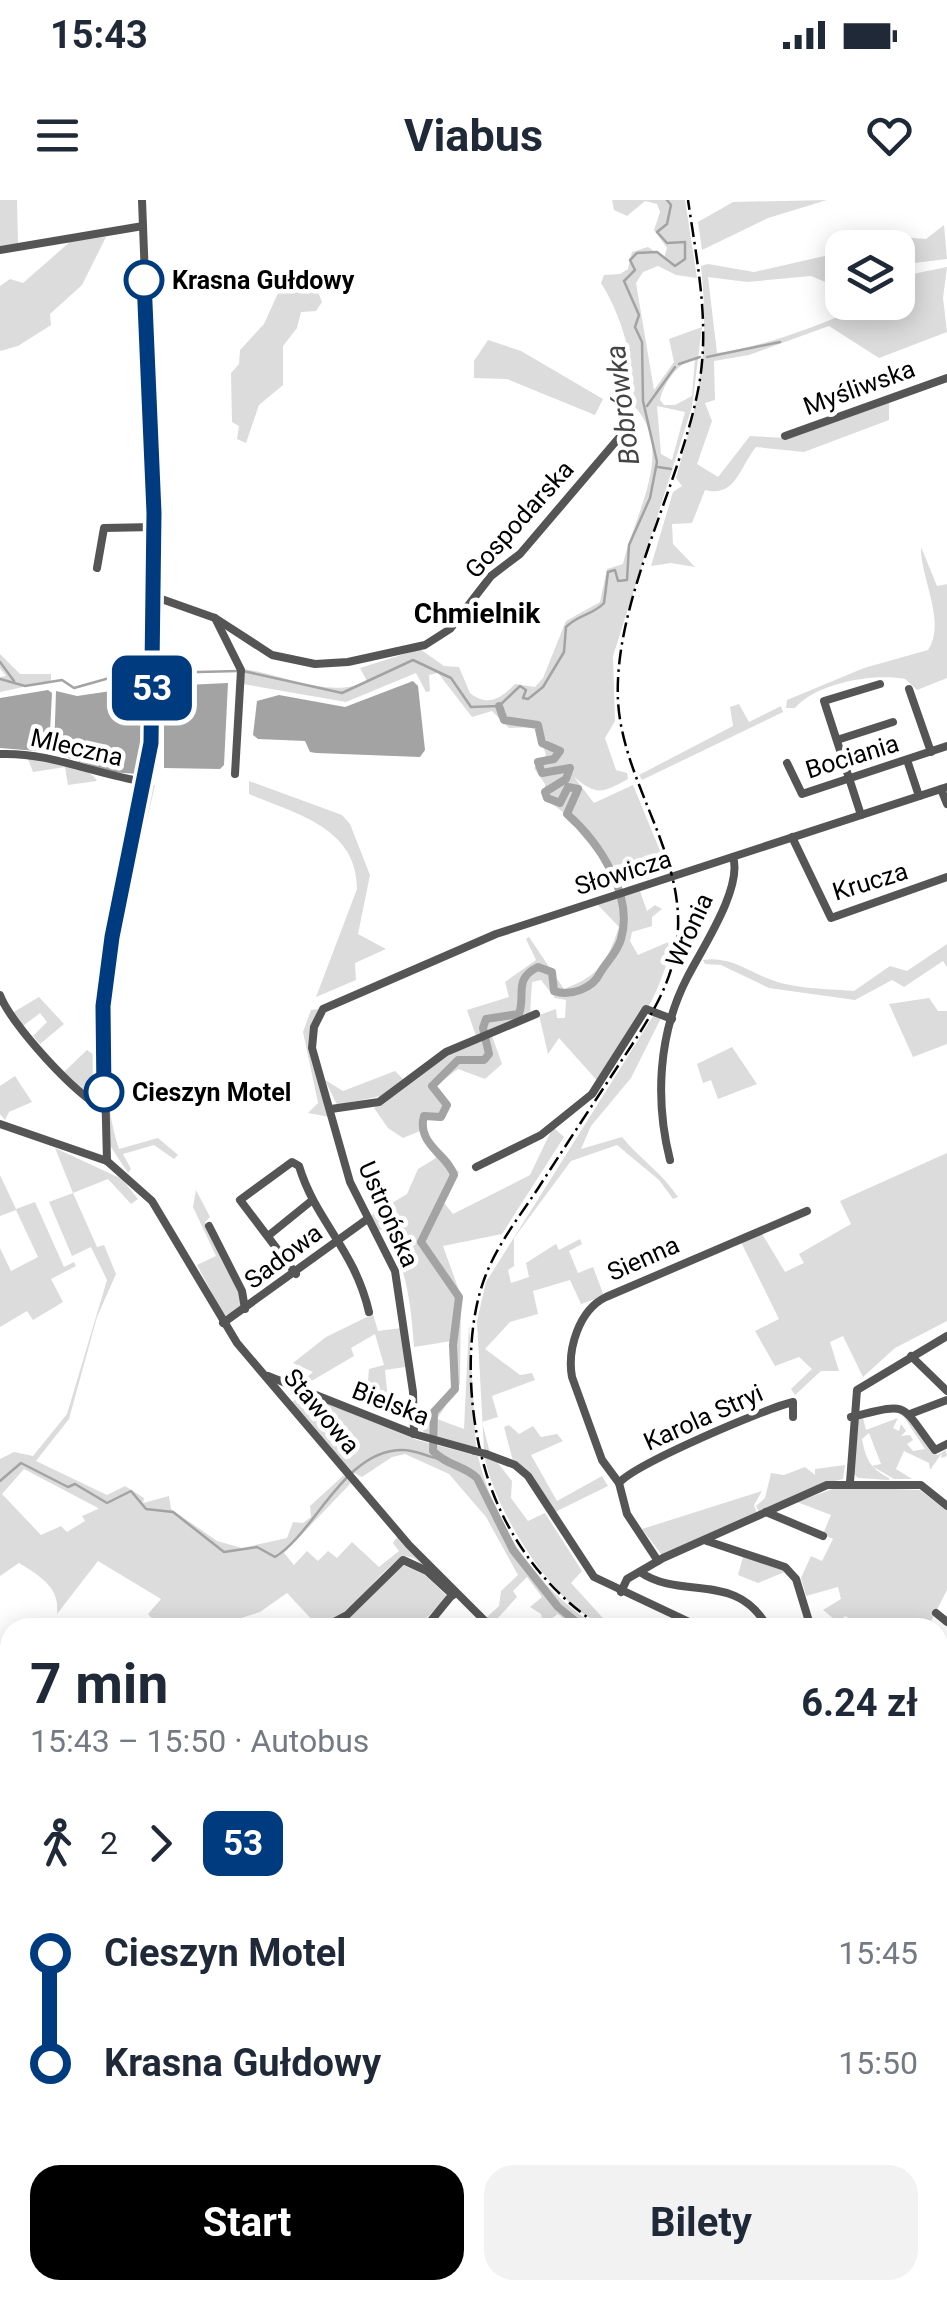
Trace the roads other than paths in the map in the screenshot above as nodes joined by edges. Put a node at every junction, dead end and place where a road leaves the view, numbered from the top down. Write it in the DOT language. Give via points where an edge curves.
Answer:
graph roads {
  1 [pos="142,200"];
  2 [pos="142,226"];
  3 [pos="0,250"];
  4 [pos="947,378"];
  5 [pos="629,426"];
  6 [pos="785,436"];
  7 [pos="154,527"];
  8 [pos="97,568"];
  9 [pos="153,596"];
  10 [pos="215,618"];
  11 [pos="880,684"];
  12 [pos="909,689"];
  13 [pos="893,722"];
  14 [pos="836,740"];
  15 [pos="947,746"];
  16 [pos="931,752"];
  17 [pos="0,754"];
  18 [pos="907,760"];
  19 [pos="787,763"];
  20 [pos="236,774"];
  21 [pos="850,778"];
  22 [pos="146,782"];
  23 [pos="944,788"];
  24 [pos="919,796"];
  25 [pos="947,804"];
  26 [pos="861,815"];
  27 [pos="792,838"];
  28 [pos="733,857"];
  29 [pos="947,877"];
  30 [pos="0,994"];
  31 [pos="319,1014"];
  32 [pos="536,1014"];
  33 [pos="672,1019"];
  34 [pos="104,1108"];
  35 [pos="331,1109"];
  36 [pos="0,1124"];
  37 [pos="104,1149"];
  38 [pos="96,1156"];
  39 [pos="670,1160"];
  40 [pos="107,1162"];
  41 [pos="476,1167"];
  42 [pos="310,1202"];
  43 [pos="806,1211"];
  44 [pos="366,1220"];
  45 [pos="209,1226"];
  46 [pos="268,1236"];
  47 [pos="340,1239"];
  48 [pos="296,1274"];
  49 [pos="245,1309"];
  50 [pos="369,1312"];
  51 [pos="223,1323"];
  52 [pos="947,1336"];
  53 [pos="911,1356"];
  54 [pos="264,1374"];
  55 [pos="298,1389"];
  56 [pos="947,1392"];
  57 [pos="947,1400"];
  58 [pos="286,1401"];
  59 [pos="910,1414"];
  60 [pos="793,1417"];
  61 [pos="852,1417"];
  62 [pos="414,1434"];
  63 [pos="947,1444"];
  64 [pos="351,1476"];
  65 [pos="850,1482"];
  66 [pos="619,1483"];
  67 [pos="370,1499"];
  68 [pos="381,1506"];
  69 [pos="947,1506"];
  70 [pos="766,1512"];
  71 [pos="823,1536"];
  72 [pos="707,1541"];
  73 [pos="412,1547"];
  74 [pos="658,1561"];
  75 [pos="639,1572"];
  76 [pos="623,1589"];
  77 [pos="454,1594"];
  78 [pos="936,1613"];
  79 [pos="341,1618"];
  80 [pos="433,1618"];
  81 [pos="481,1618"];
  82 [pos="682,1618"];
  83 [pos="761,1618"];
  84 [pos="807,1618"];
  85 [pos="942,1618"];
  1 -- 2 [label="street"];
  2 -- 3 [label="street"];
  2 -- 7 [label="street"];
  4 -- 6 [label="street, Myśliwska"];
  5 -- 10 [label="street, Gospodarska" via="520,554 491,576 450,629 425,645 314,664 272,655"];
  7 -- 8 [label="street" via="104,528"];
  7 -- 9 [label="street"];
  9 -- 10 [label="street"];
  9 -- 22 [label="street"];
  10 -- 20 [label="street" via="241,672"];
  11 -- 14 [label="street" via="824,701"];
  12 -- 16 [label="street"];
  13 -- 14 [label="street"];
  14 -- 21 [label="street"];
  15 -- 16 [label="street, Bociania"];
  16 -- 18 [label="street, Bociania"];
  17 -- 22 [label="street, Mleczna" via="58,759 103,776"];
  18 -- 21 [label="street, Bociania"];
  18 -- 24 [label="street"];
  19 -- 21 [label="street, Bociania" via="802,794"];
  21 -- 26 [label="street"];
  22 -- 34 [label="street" via="109,954"];
  23 -- 24 [label="street, Słowicza"];
  23 -- 25 [label="street"];
  24 -- 26 [label="street, Słowicza"];
  26 -- 27 [label="street, Słowicza"];
  27 -- 28 [label="street, Słowicza"];
  27 -- 29 [label="street, Krucza" via="831,918"];
  28 -- 31 [label="street, Słowicza" via="496,934"];
  28 -- 33 [label="street, Wronia" via="729,891"];
  30 -- 34 [label="street" via="20,1028"];
  31 -- 35 [label="street, Ustrońska" via="312,1048"];
  32 -- 35 [label="street" via="446,1052 379,1102"];
  33 -- 39 [label="street, Wronia" via="659,1099"];
  33 -- 41 [label="street" via="646,1009 592,1094 536,1138"];
  34 -- 37 [label="street"];
  35 -- 44 [label="street, Ustrońska"];
  36 -- 38 [label="street"];
  37 -- 38 [label="street"];
  37 -- 40 [label="street"];
  38 -- 40 [label="street, Bielska"];
  40 -- 51 [label="street, Bielska" via="165,1218"];
  42 -- 46 [label="street"];
  42 -- 46 [label="street" via="292,1162 240,1200"];
  42 -- 47 [label="street"];
  43 -- 66 [label="street, Sienna" via="606,1296 583,1318 572,1377 602,1460"];
  44 -- 47 [label="street, Sadowa"];
  44 -- 62 [label="street, Ustrońska" via="386,1249 401,1294"];
  45 -- 49 [label="street"];
  46 -- 48 [label="street"];
  47 -- 48 [label="street, Sadowa"];
  47 -- 50 [label="street"];
  48 -- 49 [label="street, Sadowa"];
  49 -- 51 [label="street, Sadowa"];
  51 -- 54 [label="street, Bielska"];
  52 -- 53 [label="street"];
  53 -- 56 [label="street"];
  53 -- 61 [label="street" via="862,1384"];
  54 -- 55 [label="street, Bielska"];
  54 -- 58 [label="street, Stawowa"];
  55 -- 58 [label="street"];
  55 -- 62 [label="street, Bielska"];
  57 -- 59 [label="street"];
  58 -- 64 [label="street, Stawowa"];
  59 -- 61 [label="street" via="889,1406"];
  59 -- 63 [label="street" via="936,1450"];
  60 -- 66 [label="street, Karola Stryi" via="793,1402 750,1415"];
  61 -- 65 [label="street"];
  62 -- 76 [label="street, Bielska, bridge" via="510,1462 528,1476 580,1561 609,1586"];
  64 -- 67 [label="street, Stawowa"];
  64 -- 68 [label="street, Stawowa"];
  65 -- 69 [label="street" via="920,1485"];
  65 -- 70 [label="street" via="828,1484"];
  66 -- 74 [label="street, Sienna" via="627,1514"];
  67 -- 68 [label="street"];
  67 -- 73 [label="street, Stawowa"];
  68 -- 73 [label="street, Stawowa"];
  70 -- 71 [label="street"];
  70 -- 72 [label="street"];
  72 -- 74 [label="street"];
  72 -- 84 [label="street" via="785,1567 796,1579"];
  73 -- 77 [label="street, Stawowa"];
  74 -- 75 [label="street"];
  75 -- 76 [label="street"];
  75 -- 83 [label="street" via="744,1599"];
  76 -- 82 [label="street, Bielska"];
  77 -- 79 [label="street" via="403,1560"];
  77 -- 80 [label="street"];
  77 -- 81 [label="street, Stawowa"];
  78 -- 85 [label="street"];
}
